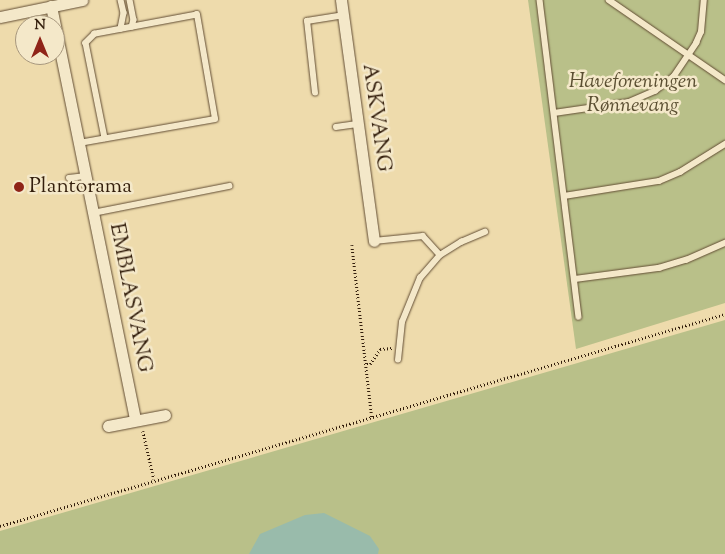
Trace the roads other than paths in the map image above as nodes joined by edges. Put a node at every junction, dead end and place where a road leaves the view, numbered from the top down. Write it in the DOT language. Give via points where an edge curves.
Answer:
graph roads {
  1 [pos="82,0"];
  2 [pos="121,0"];
  3 [pos="130,0"];
  4 [pos="341,0"];
  5 [pos="540,0"];
  6 [pos="609,0"];
  7 [pos="704,0"];
  8 [pos="67,1"];
  9 [pos="46,5"];
  10 [pos="343,14"];
  11 [pos="0,17"];
  12 [pos="132,27"];
  13 [pos="121,29"];
  14 [pos="689,55"];
  15 [pos="725,80"];
  16 [pos="315,93"];
  17 [pos="554,113"];
  18 [pos="357,124"];
  19 [pos="336,127"];
  20 [pos="105,138"];
  21 [pos="79,143"];
  22 [pos="725,144"];
  23 [pos="86,176"];
  24 [pos="69,178"];
  25 [pos="229,186"];
  26 [pos="564,196"];
  27 [pos="93,213"];
  28 [pos="485,232"];
  29 [pos="374,241"];
  30 [pos="725,243"];
  31 [pos="440,255"];
  32 [pos="575,279"];
  33 [pos="580,317"];
  34 [pos="398,360"];
  35 [pos="165,415"];
  36 [pos="135,420"];
  37 [pos="108,426"];
  1 -- 8 [label="street"];
  2 -- 13 [label="lane" via="124,13"];
  3 -- 12 [label="lane" via="134,20"];
  4 -- 10 [label="street, ASKVANG"];
  5 -- 17 [label="lane"];
  6 -- 14 [label="lane"];
  7 -- 14 [label="lane" via="701,32"];
  8 -- 9 [label="street"];
  9 -- 11 [label="street"];
  9 -- 21 [label="street, EMBLASVANG"];
  10 -- 16 [label="lane" via="307,21"];
  10 -- 18 [label="street, ASKVANG"];
  12 -- 13 [label="lane"];
  12 -- 20 [label="lane" via="197,14 215,119"];
  13 -- 20 [label="lane" via="94,34 86,43"];
  14 -- 15 [label="lane"];
  14 -- 17 [label="lane" via="674,76 641,98"];
  17 -- 26 [label="lane"];
  18 -- 19 [label="lane"];
  18 -- 29 [label="street, ASKVANG"];
  20 -- 21 [label="lane"];
  21 -- 23 [label="street, EMBLASVANG"];
  22 -- 26 [label="lane" via="659,181"];
  23 -- 24 [label="lane"];
  23 -- 27 [label="street, EMBLASVANG"];
  25 -- 27 [label="lane"];
  26 -- 32 [label="lane"];
  27 -- 36 [label="street, EMBLASVANG"];
  28 -- 31 [label="lane"];
  29 -- 31 [label="lane" via="423,236"];
  30 -- 32 [label="lane" via="659,268"];
  31 -- 34 [label="lane" via="420,278 412,296 402,322"];
  32 -- 33 [label="lane"];
  35 -- 36 [label="street"];
  36 -- 37 [label="street"];
}
